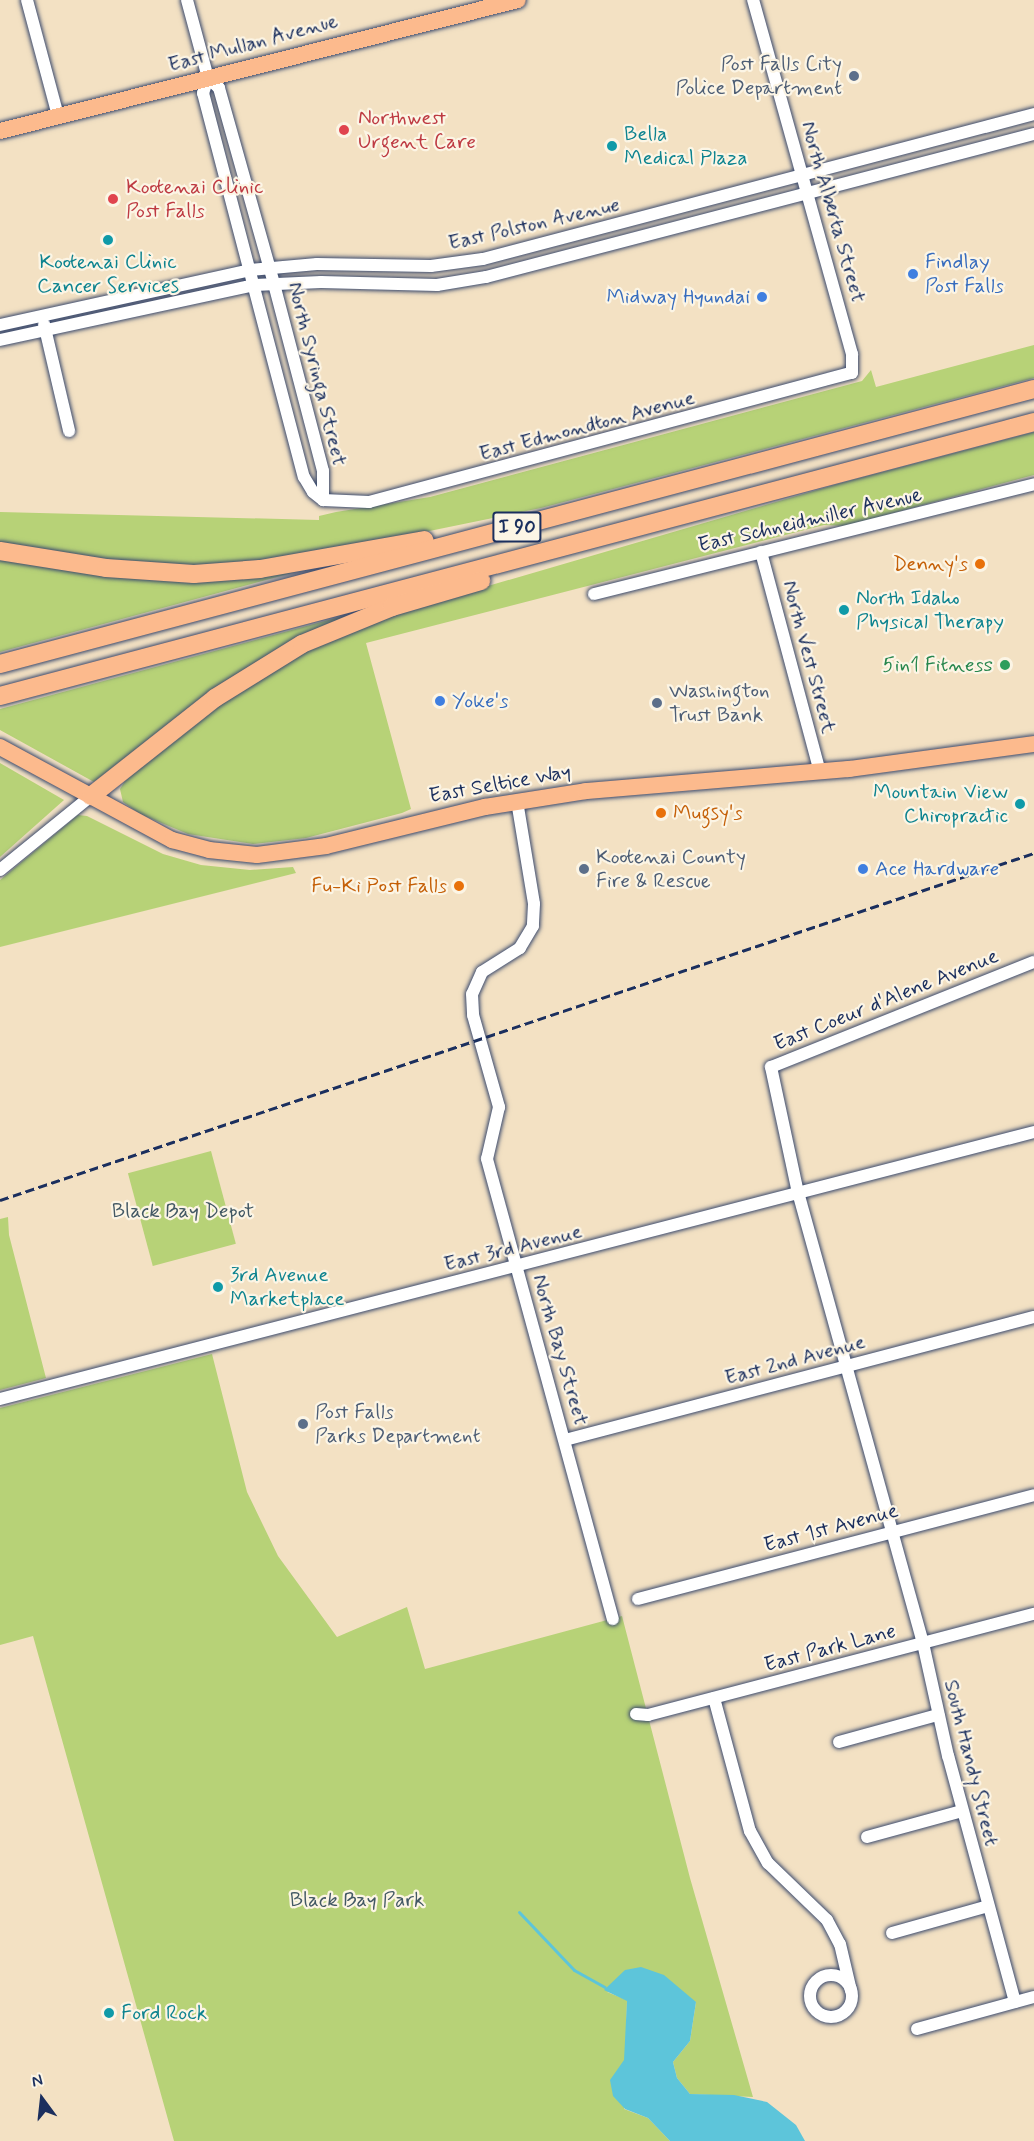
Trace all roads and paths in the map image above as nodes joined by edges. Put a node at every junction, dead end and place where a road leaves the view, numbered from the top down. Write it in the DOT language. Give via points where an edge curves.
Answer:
graph roads {
  1 [pos="27,0"];
  2 [pos="187,0"];
  3 [pos="518,0"];
  4 [pos="753,0"];
  5 [pos="208,78"];
  6 [pos="1034,114"];
  7 [pos="58,116"];
  8 [pos="0,131"];
  9 [pos="1034,134"];
  10 [pos="803,176"];
  11 [pos="808,192"];
  12 [pos="269,267"];
  13 [pos="250,270"];
  14 [pos="274,284"];
  15 [pos="255,285"];
  16 [pos="41,316"];
  17 [pos="0,325"];
  18 [pos="46,330"];
  19 [pos="0,340"];
  20 [pos="854,366"];
  21 [pos="1034,389"];
  22 [pos="1034,422"];
  23 [pos="69,431"];
  24 [pos="796,483"];
  25 [pos="1034,484"];
  26 [pos="323,500"];
  27 [pos="573,512"];
  28 [pos="0,551"];
  29 [pos="761,552"];
  30 [pos="594,594"];
  31 [pos="0,664"];
  32 [pos="0,696"];
  33 [pos="1034,744"];
  34 [pos="2,748"];
  35 [pos="820,772"];
  36 [pos="91,796"];
  37 [pos="517,801"];
  38 [pos="0,870"];
  39 [pos="1034,962"];
  40 [pos="1034,1132"];
  41 [pos="798,1193"];
  42 [pos="516,1267"];
  43 [pos="1034,1317"];
  44 [pos="846,1366"];
  45 [pos="0,1400"];
  46 [pos="565,1440"];
  47 [pos="1034,1495"];
  48 [pos="892,1533"];
  49 [pos="638,1599"];
  50 [pos="1034,1614"];
  51 [pos="613,1619"];
  52 [pos="923,1643"];
  53 [pos="714,1698"];
  54 [pos="636,1714"];
  55 [pos="938,1715"];
  56 [pos="839,1742"];
  57 [pos="962,1811"];
  58 [pos="867,1837"];
  59 [pos="988,1906"];
  60 [pos="892,1933"];
  61 [pos="840,1944"];
  62 [pos="824,1976"];
  63 [pos="851,1991"];
  64 [pos="1034,1997"];
  65 [pos="1015,2002"];
  66 [pos="917,2029"];
  1 -- 7 [label="street"];
  2 -- 5 [label="street, North Syringa Street"];
  3 -- 5 [label="main road, East Mullan Avenue"];
  4 -- 10 [label="street, North Alberta Street"];
  5 -- 7 [label="main road, East Mullan Avenue"];
  5 -- 12 [label="street, North Syringa Street" via="219,88"];
  5 -- 13 [label="street, North Syringa Street" via="203,93"];
  6 -- 10 [label="street, East Polston Avenue"];
  7 -- 8 [label="main road, East Mullan Avenue"];
  9 -- 11 [label="street, East Polston Avenue"];
  10 -- 11 [label="street, North Alberta Street"];
  10 -- 12 [label="street, East Polston Avenue" via="459,264"];
  11 -- 14 [label="street, East Polston Avenue" via="539,265 464,281 396,286"];
  11 -- 20 [label="street, North Alberta Street"];
  12 -- 13 [label="street, East Polston Avenue"];
  12 -- 14 [label="street, North Syringa Street"];
  13 -- 15 [label="street, North Syringa Street"];
  13 -- 16 [label="street, East Polston Avenue"];
  14 -- 15 [label="street, East Polston Avenue"];
  14 -- 26 [label="street, North Syringa Street" via="323,471"];
  15 -- 18 [label="street, East Polston Avenue"];
  15 -- 26 [label="street, North Syringa Street" via="304,477"];
  16 -- 17 [label="street, East Polston Avenue"];
  16 -- 18 [label="street"];
  18 -- 19 [label="street, East Polston Avenue"];
  18 -- 23 [label="street"];
  20 -- 26 [label="street, East Edmondton Avenue" via="843,378 400,496 342,504"];
  21 -- 27 [label="highway, I 90"];
  22 -- 24 [label="highway, I 90"];
  24 -- 32 [label="highway, I 90"];
  24 -- 36 [label="highway" via="631,537 392,607 331,630 234,684"];
  25 -- 29 [label="street, East Schneidmiller Avenue"];
  27 -- 28 [label="highway" via="307,562 221,573 141,572"];
  27 -- 31 [label="highway, I 90"];
  29 -- 30 [label="street, East Schneidmiller Avenue"];
  29 -- 35 [label="street, North Vest Street"];
  33 -- 35 [label="main road, East Seltice Way"];
  34 -- 36 [label="main road, East Seltice Way"];
  35 -- 37 [label="main road, East Seltice Way" via="641,785"];
  36 -- 37 [label="main road, East Seltice Way" via="172,840 209,850 257,855 326,846"];
  36 -- 38 [label="street"];
  37 -- 42 [label="street, North Bay Street" via="534,904 533,926 520,948 479,975 471,999 499,1107 488,1148 489,1171"];
  39 -- 41 [label="street, East Coeur d'Alene Avenue" via="771,1067"];
  40 -- 41 [label="street, East 3rd Avenue"];
  41 -- 42 [label="street, East 3rd Avenue"];
  41 -- 44 [label="street, South Handy Street"];
  42 -- 45 [label="street, East 3rd Avenue"];
  42 -- 46 [label="street, North Bay Street"];
  43 -- 44 [label="street, East 2nd Avenue"];
  44 -- 46 [label="street, East 2nd Avenue"];
  44 -- 48 [label="street, South Handy Street"];
  46 -- 51 [label="street, North Bay Street"];
  47 -- 48 [label="street, East 1st Avenue"];
  48 -- 49 [label="street, East 1st Avenue"];
  48 -- 52 [label="street, South Handy Street"];
  50 -- 52 [label="street, East Park Lane"];
  52 -- 53 [label="street, East Park Lane"];
  52 -- 55 [label="street, South Handy Street"];
  53 -- 54 [label="street, East Park Lane" via="648,1715"];
  53 -- 61 [label="street" via="747,1823 759,1848 775,1871 827,1920"];
  55 -- 56 [label="street"];
  55 -- 57 [label="street, South Handy Street"];
  57 -- 58 [label="street"];
  57 -- 59 [label="street, South Handy Street"];
  59 -- 60 [label="street"];
  59 -- 65 [label="street, South Handy Street"];
  61 -- 62 [label="street" via="838,1962"];
  61 -- 63 [label="street"];
  62 -- 63 [label="street" via="844,1980"];
  62 -- 63 [label="street" via="813,1984 810,1997 820,2014 834,2017 846,2010"];
  64 -- 65 [label="street"];
  65 -- 66 [label="street"];
}
